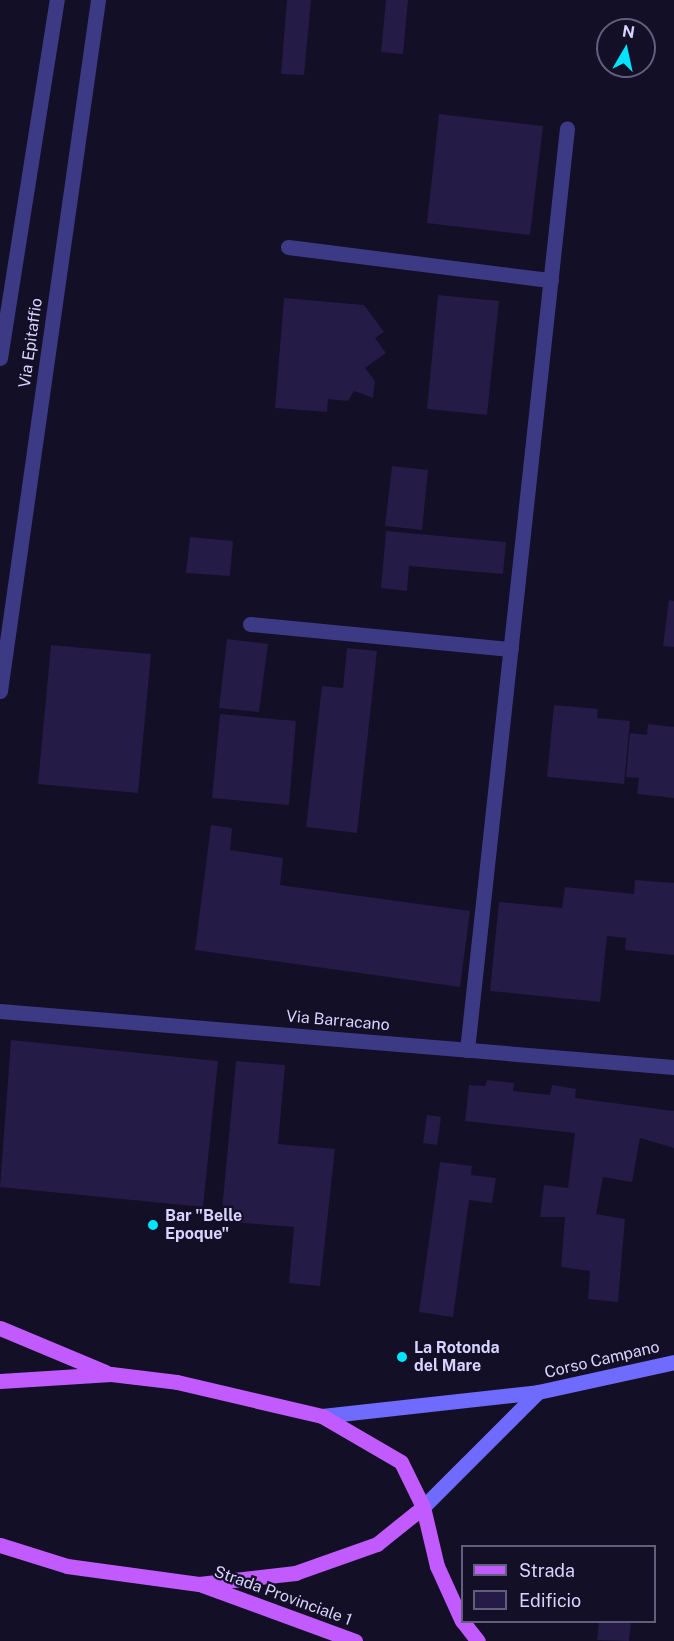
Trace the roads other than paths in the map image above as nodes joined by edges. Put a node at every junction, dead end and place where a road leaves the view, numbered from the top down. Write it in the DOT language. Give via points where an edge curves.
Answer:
graph roads {
  1 [pos="57,0"];
  2 [pos="98,0"];
  3 [pos="567,128"];
  4 [pos="288,247"];
  5 [pos="551,280"];
  6 [pos="0,358"];
  7 [pos="250,624"];
  8 [pos="511,649"];
  9 [pos="0,691"];
  10 [pos="0,1011"];
  11 [pos="467,1050"];
  12 [pos="674,1067"];
  13 [pos="0,1328"];
  14 [pos="674,1362"];
  15 [pos="111,1374"];
  16 [pos="0,1381"];
  17 [pos="538,1392"];
  18 [pos="321,1416"];
  19 [pos="423,1507"];
  20 [pos="2,1548"];
  21 [pos="199,1584"];
  22 [pos="461,1617"];
  23 [pos="464,1623"];
  24 [pos="355,1641"];
  25 [pos="478,1641"];
  1 -- 6 [label="street, Via Epitaffio"];
  2 -- 9 [label="street, Via Epitaffio"];
  3 -- 5 [label="street"];
  4 -- 5 [label="street"];
  5 -- 8 [label="street"];
  7 -- 8 [label="street"];
  8 -- 11 [label="street"];
  10 -- 11 [label="street, Via Barracano"];
  11 -- 12 [label="street, Via Barracano"];
  13 -- 15 [label="main road"];
  14 -- 17 [label="main road, Corso Campano"];
  15 -- 16 [label="main road"];
  15 -- 18 [label="main road" via="177,1382"];
  17 -- 18 [label="main road, Corso Campano"];
  17 -- 19 [label="main road"];
  18 -- 19 [label="main road" via="401,1462"];
  19 -- 21 [label="main road" via="377,1544 295,1573"];
  19 -- 22 [label="main road" via="437,1566"];
  20 -- 21 [label="main road" via="67,1566"];
  21 -- 24 [label="main road, Strada Provinciale 1"];
  23 -- 25 [label="main road"];
}
